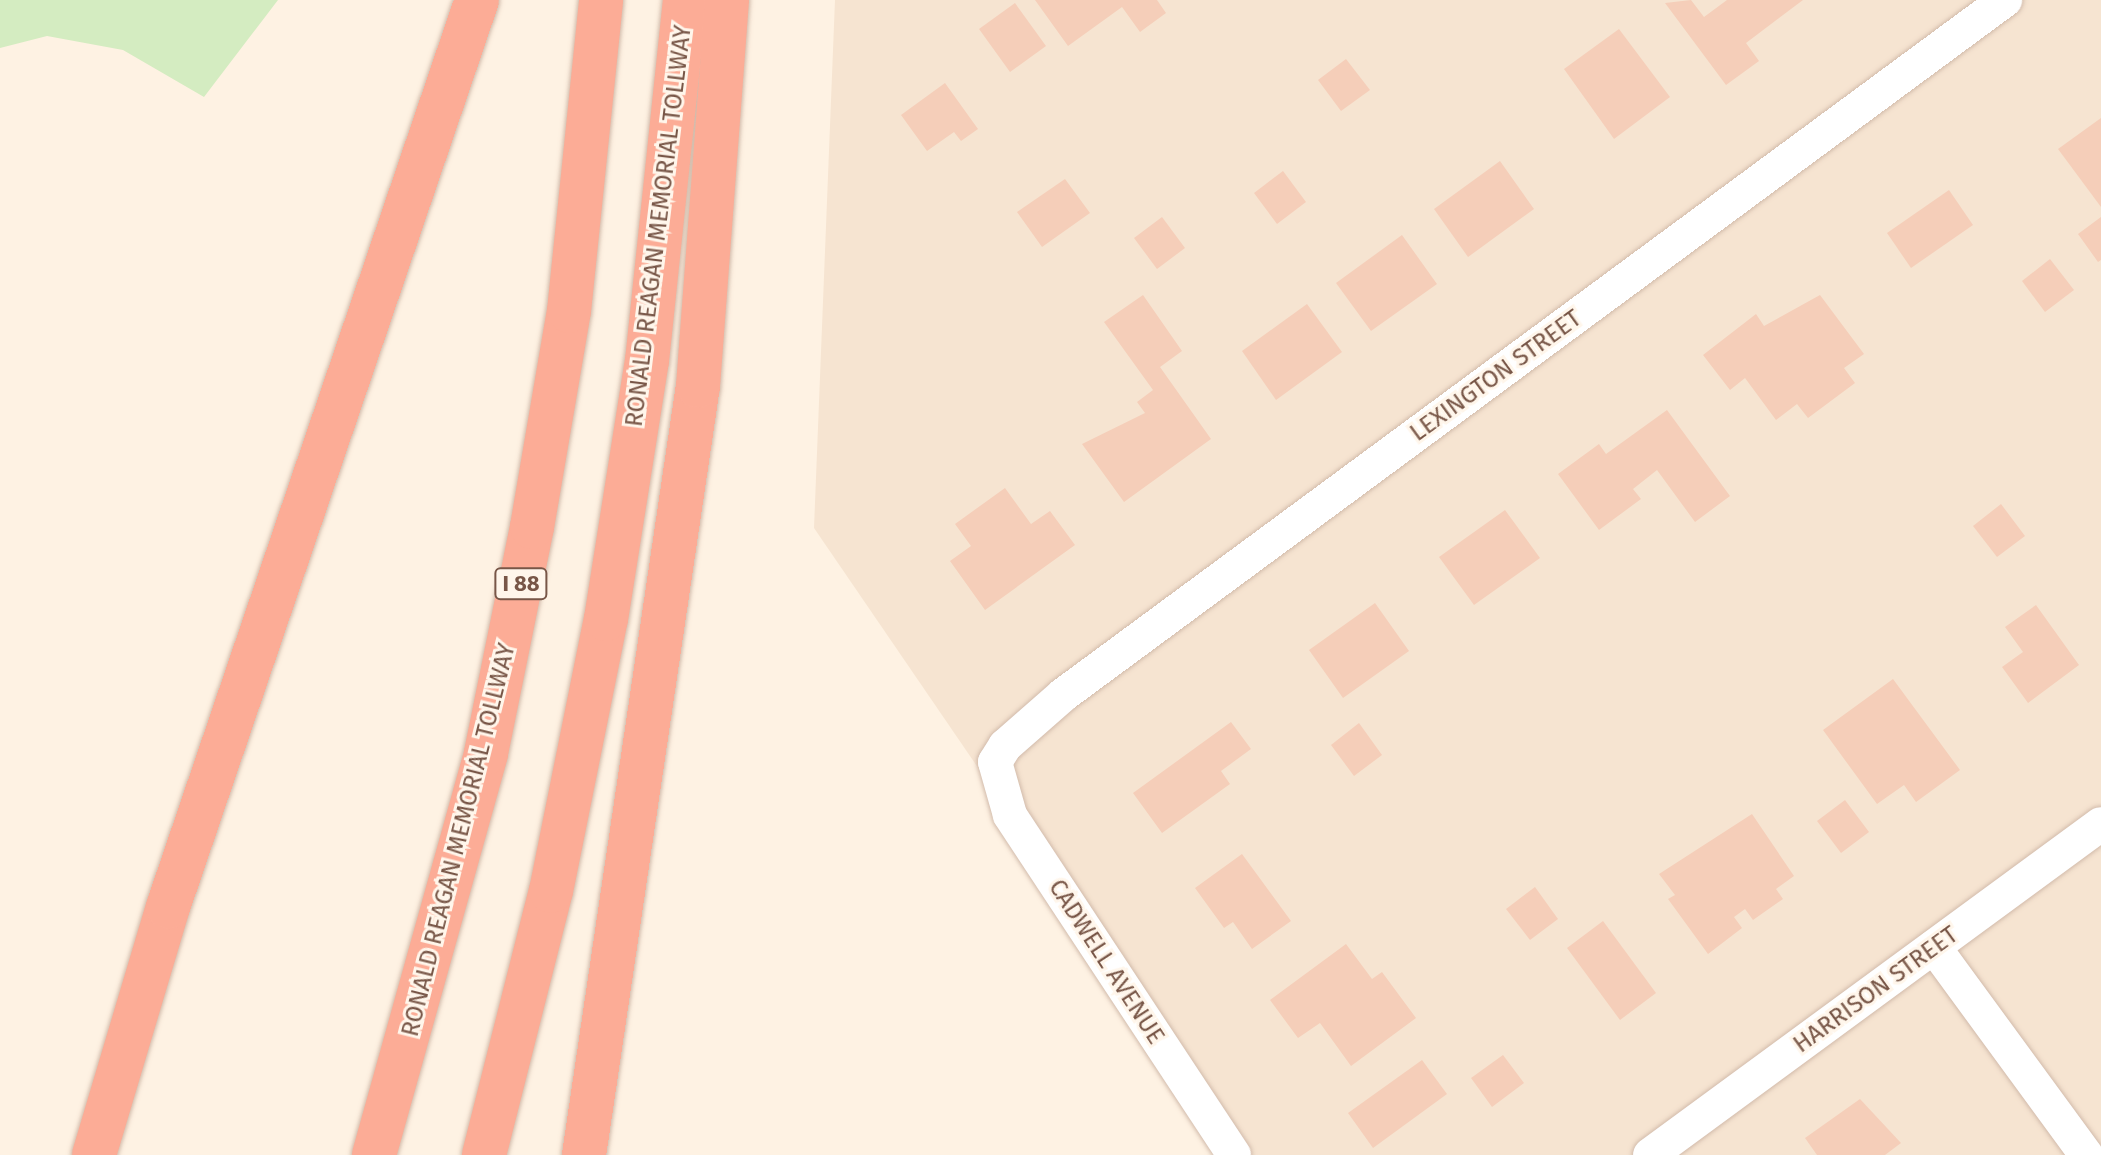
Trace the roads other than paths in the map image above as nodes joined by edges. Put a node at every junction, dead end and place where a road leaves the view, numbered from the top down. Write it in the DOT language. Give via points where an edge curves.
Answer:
graph roads {
  1 [pos="477,0"];
  2 [pos="601,0"];
  3 [pos="685,0"];
  4 [pos="727,0"];
  5 [pos="2005,0"];
  6 [pos="995,762"];
  7 [pos="2101,824"];
  8 [pos="1934,947"];
  9 [pos="94,1155"];
  10 [pos="374,1155"];
  11 [pos="484,1155"];
  12 [pos="584,1155"];
  13 [pos="1234,1155"];
  14 [pos="1650,1155"];
  15 [pos="2086,1155"];
  1 -- 9 [label="highway" via="168,907"];
  2 -- 10 [label="highway, RONALD REAGAN MEMORIAL TOLLWAY / I 88" via="569,311 532,527 478,783"];
  3 -- 11 [label="highway, RONALD REAGAN MEMORIAL TOLLWAY" via="647,361 606,619 551,891"];
  4 -- 12 [label="highway" via="698,386"];
  5 -- 6 [label="street, LEXINGTON STREET" via="1063,695"];
  6 -- 13 [label="street, CADWELL AVENUE" via="1010,815"];
  7 -- 8 [label="street, HARRISON STREET"];
  8 -- 14 [label="street, HARRISON STREET"];
  8 -- 15 [label="street"];
}
